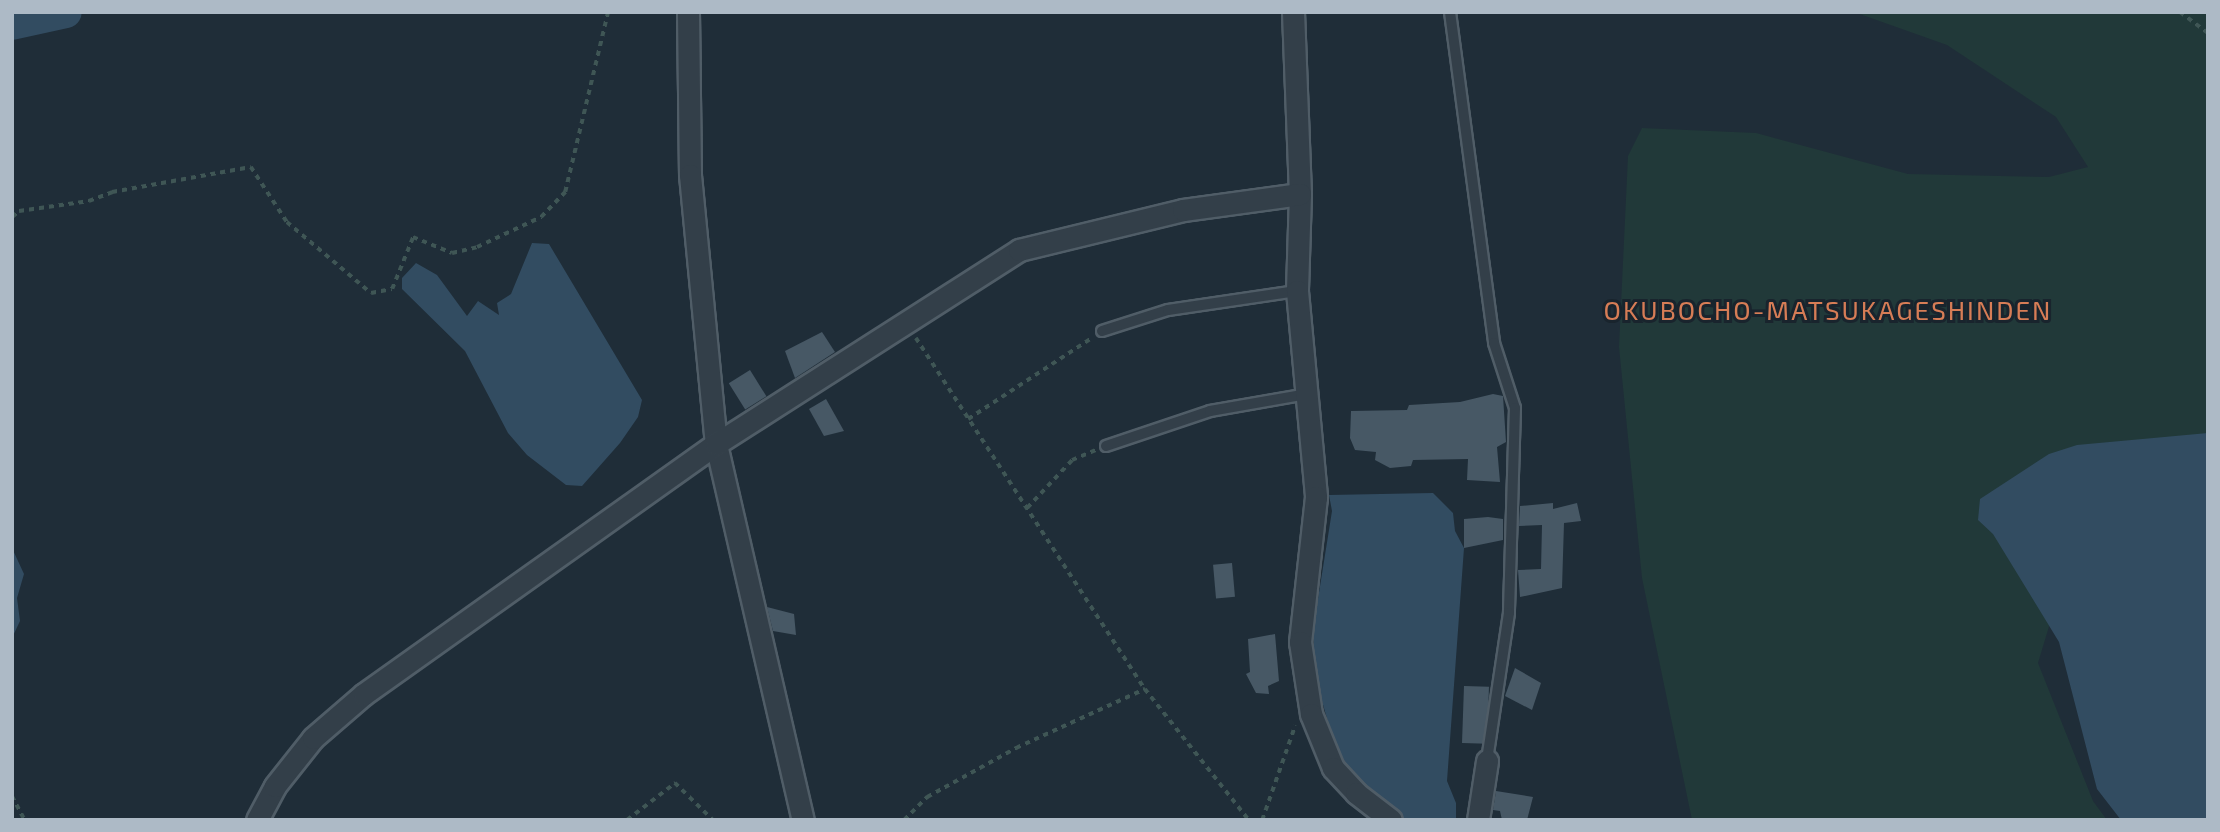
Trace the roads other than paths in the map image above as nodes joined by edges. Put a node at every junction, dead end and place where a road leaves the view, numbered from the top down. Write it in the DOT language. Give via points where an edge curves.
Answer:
graph roads {
  1 [pos="688,12"];
  2 [pos="1293,12"];
  3 [pos="1450,12"];
  4 [pos="1300,194"];
  5 [pos="1297,291"];
  6 [pos="1102,331"];
  7 [pos="1307,394"];
  8 [pos="716,444"];
  9 [pos="1106,446"];
  10 [pos="1486,761"];
  11 [pos="257,820"];
  12 [pos="803,820"];
  13 [pos="1391,820"];
  14 [pos="1478,820"];
  1 -- 8 [label="street" via="690,175"];
  2 -- 4 [label="street"];
  3 -- 10 [label="lane" via="1494,343 1515,408 1509,613"];
  4 -- 5 [label="street"];
  4 -- 8 [label="street" via="1183,210 1020,250"];
  5 -- 6 [label="lane" via="1168,310"];
  5 -- 7 [label="street"];
  7 -- 9 [label="lane" via="1210,411"];
  7 -- 13 [label="street" via="1316,497 1300,642 1311,714 1333,768"];
  8 -- 11 [label="street" via="364,694 313,738 275,786"];
  8 -- 12 [label="street"];
  10 -- 14 [label="street"];
}
